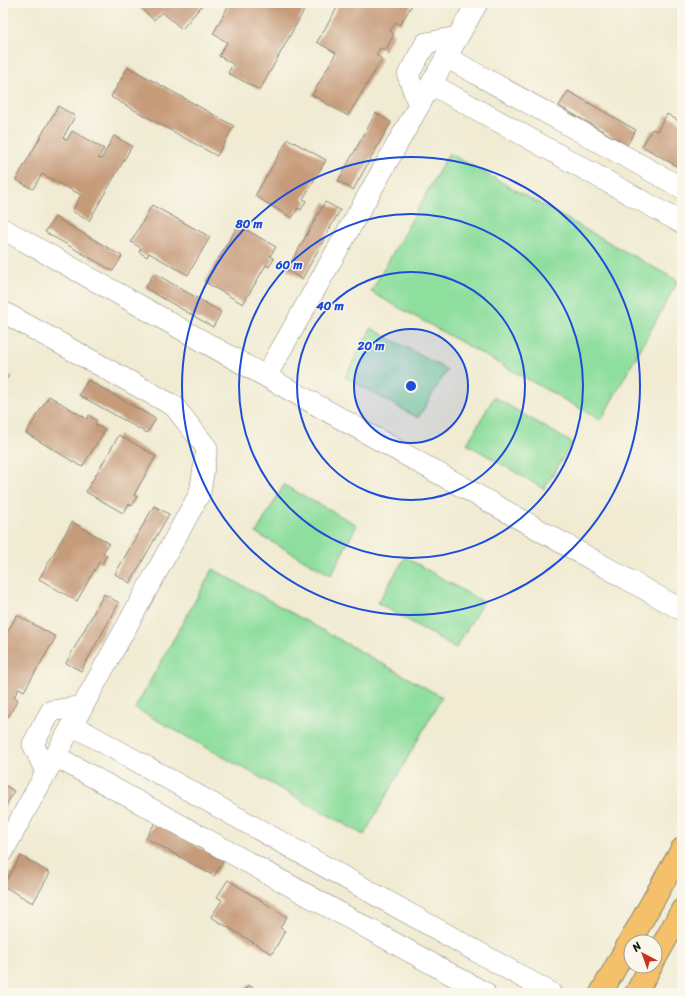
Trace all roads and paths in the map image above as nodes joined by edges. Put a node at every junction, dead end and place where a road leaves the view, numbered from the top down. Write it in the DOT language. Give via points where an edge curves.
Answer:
graph roads {
  1 [pos="477,3"];
  2 [pos="458,37"];
  3 [pos="446,57"];
  4 [pos="431,84"];
  5 [pos="419,106"];
  6 [pos="682,188"];
  7 [pos="682,223"];
  8 [pos="3,229"];
  9 [pos="3,312"];
  10 [pos="266,376"];
  11 [pos="682,610"];
  12 [pos="83,706"];
  13 [pos="72,725"];
  14 [pos="51,764"];
  15 [pos="682,849"];
  16 [pos="3,851"];
  17 [pos="328,868"];
  18 [pos="312,897"];
  19 [pos="682,910"];
  20 [pos="663,944"];
  21 [pos="647,974"];
  22 [pos="485,993"];
  23 [pos="551,993"];
  24 [pos="601,993"];
  25 [pos="636,993"];
  1 -- 2 [label="street"];
  2 -- 3 [label="street"];
  2 -- 5 [label="street" via="426,43 408,75"];
  3 -- 4 [label="street"];
  3 -- 6 [label="street"];
  4 -- 5 [label="street"];
  4 -- 7 [label="street"];
  5 -- 10 [label="street"];
  8 -- 10 [label="street"];
  9 -- 12 [label="street" via="174,406 207,448 200,493"];
  10 -- 11 [label="street"];
  12 -- 13 [label="street"];
  12 -- 14 [label="street" via="51,711 33,744"];
  13 -- 14 [label="street"];
  13 -- 17 [label="street"];
  14 -- 16 [label="street"];
  14 -- 18 [label="street"];
  15 -- 24 [label="main road"];
  17 -- 18 [label="street"];
  17 -- 23 [label="street"];
  18 -- 22 [label="street"];
  19 -- 20 [label="main road"];
  21 -- 25 [label="main road"];
}
